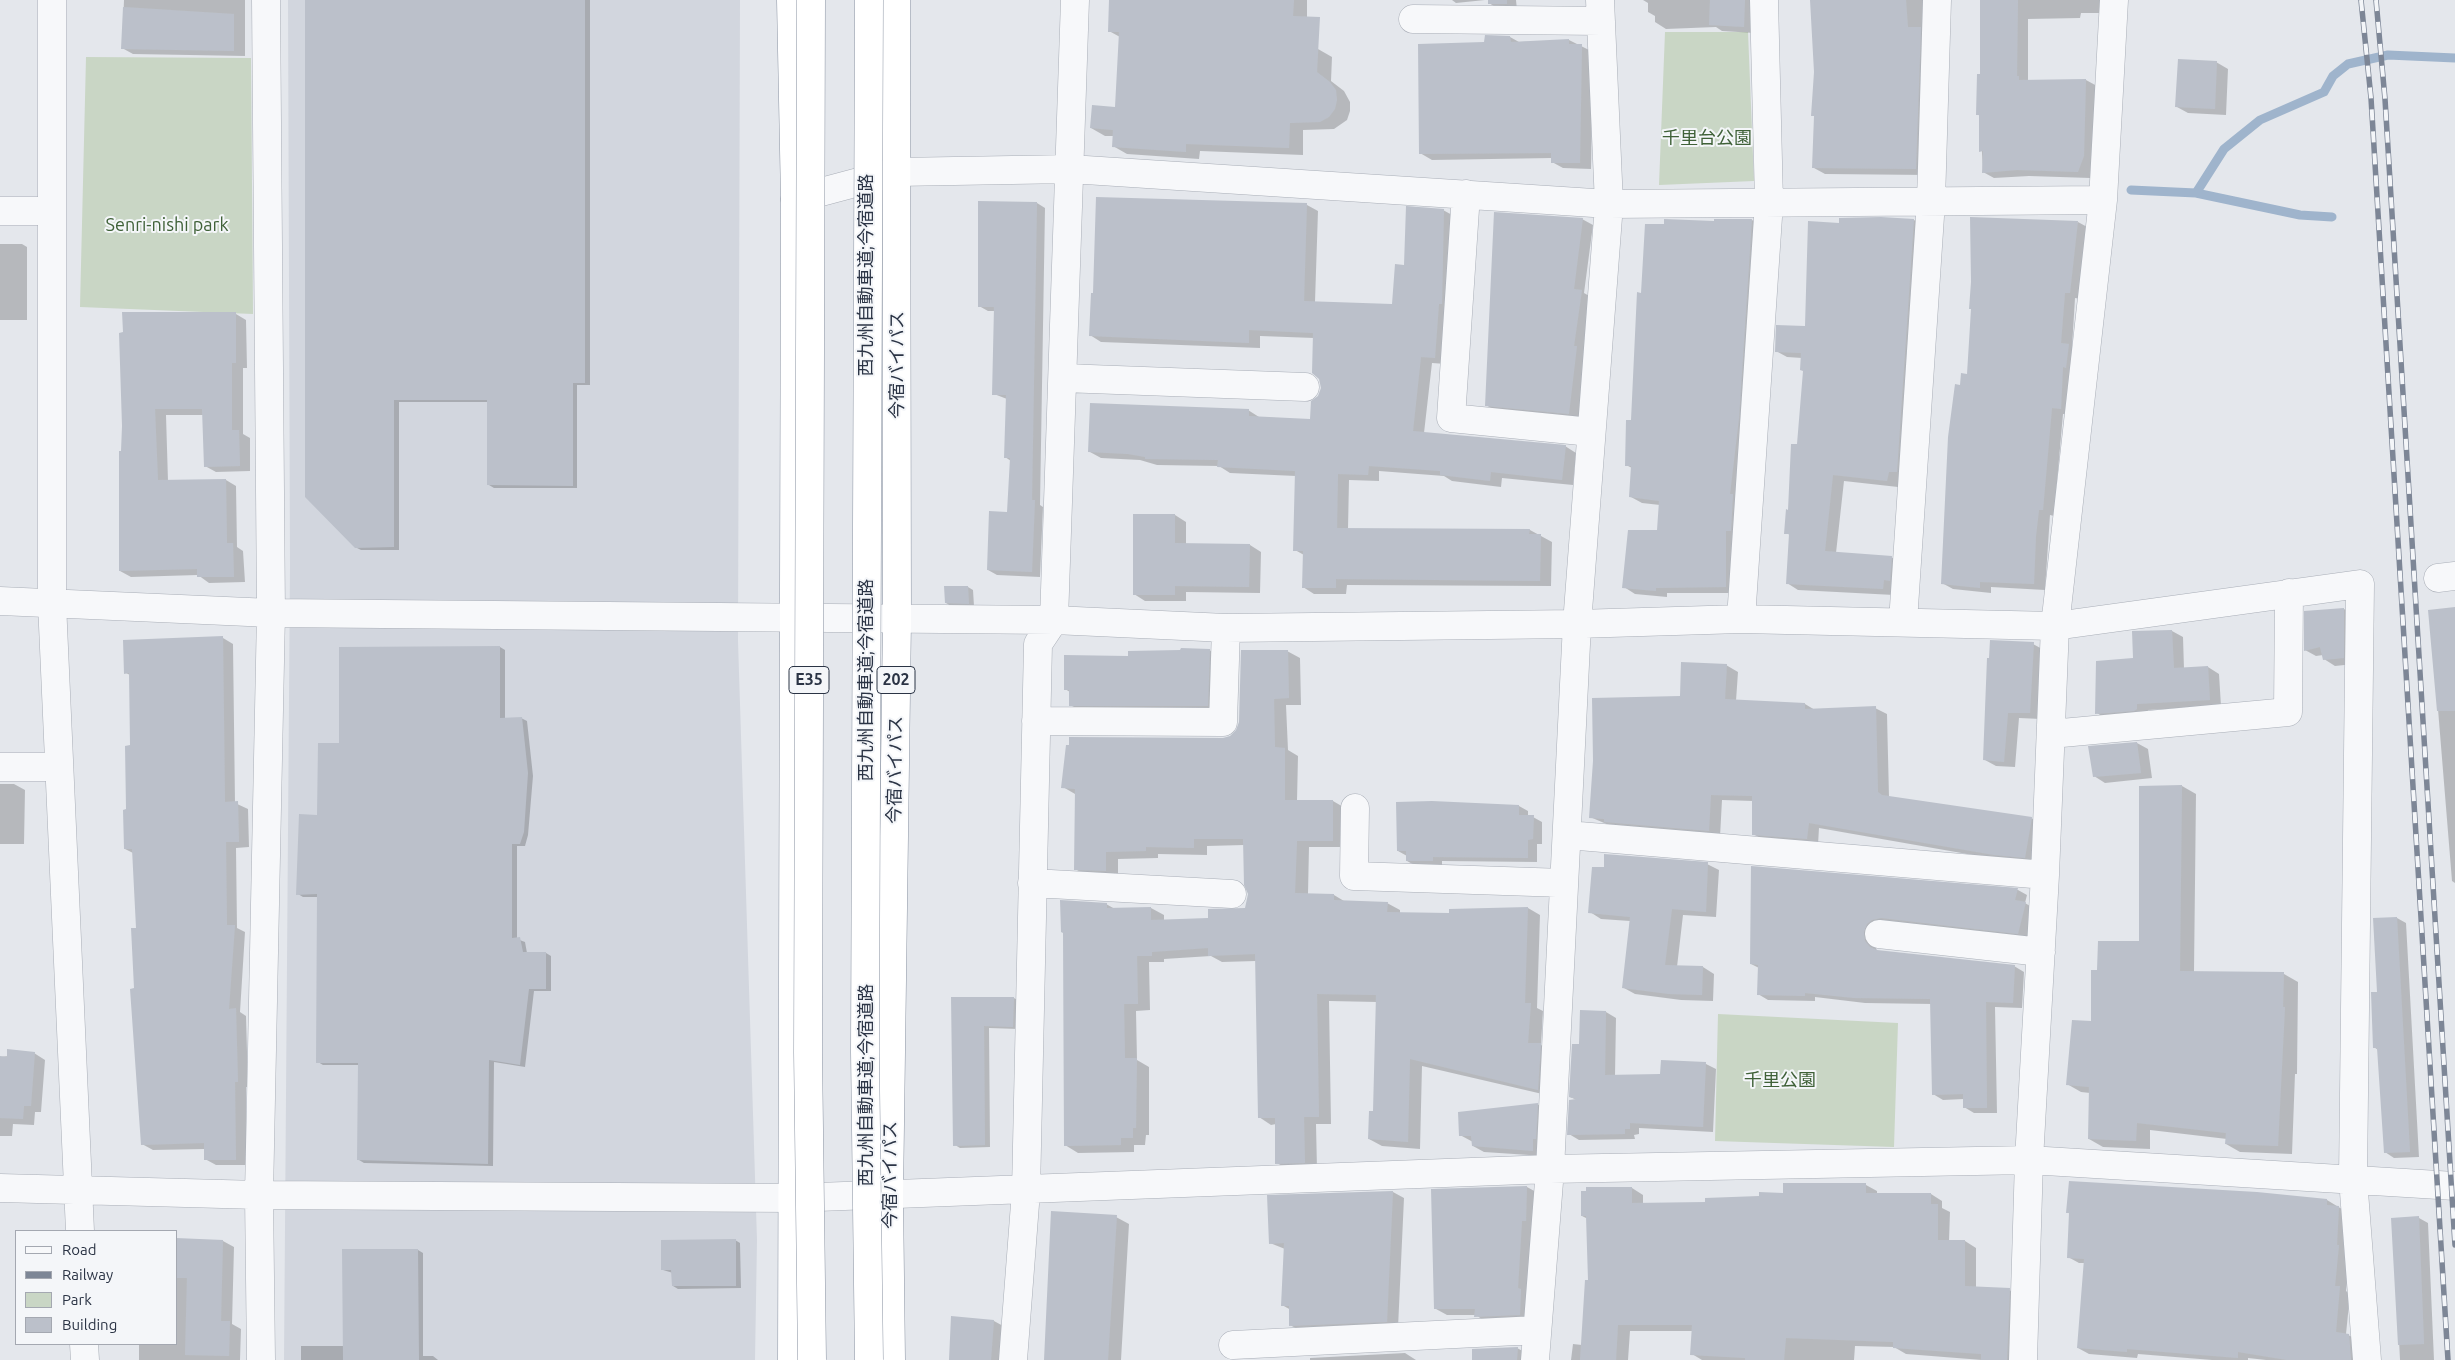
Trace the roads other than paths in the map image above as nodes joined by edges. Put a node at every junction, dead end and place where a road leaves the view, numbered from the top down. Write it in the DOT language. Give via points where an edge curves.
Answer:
graph roads {
  1 [pos="52,0"];
  2 [pos="266,0"];
  3 [pos="791,0"];
  4 [pos="811,0"];
  5 [pos="869,0"];
  6 [pos="896,0"];
  7 [pos="1075,0"];
  8 [pos="1764,0"];
  9 [pos="1937,0"];
  10 [pos="2114,0"];
  11 [pos="1601,10"];
  12 [pos="1413,19"];
  13 [pos="1070,169"];
  14 [pos="896,172"];
  15 [pos="1466,194"];
  16 [pos="795,199"];
  17 [pos="2102,200"];
  18 [pos="1931,201"];
  19 [pos="1769,202"];
  20 [pos="1609,204"];
  21 [pos="0,211"];
  22 [pos="52,211"];
  23 [pos="1063,378"];
  24 [pos="1305,387"];
  25 [pos="1591,432"];
  26 [pos="2289,593"];
  27 [pos="0,601"];
  28 [pos="52,603"];
  29 [pos="271,613"];
  30 [pos="795,618"];
  31 [pos="1740,619"];
  32 [pos="897,620"];
  33 [pos="1054,620"];
  34 [pos="1903,622"];
  35 [pos="1578,624"];
  36 [pos="2055,626"];
  37 [pos="1226,628"];
  38 [pos="1036,720"];
  39 [pos="2050,734"];
  40 [pos="0,767"];
  41 [pos="59,767"];
  42 [pos="1355,808"];
  43 [pos="1567,835"];
  44 [pos="2045,875"];
  45 [pos="1032,883"];
  46 [pos="1564,884"];
  47 [pos="1232,894"];
  48 [pos="1879,934"];
  49 [pos="2041,952"];
  50 [pos="2030,1160"];
  51 [pos="1550,1169"];
  52 [pos="2353,1179"];
  53 [pos="2455,1186"];
  54 [pos="0,1188"];
  55 [pos="78,1191"];
  56 [pos="1026,1191"];
  57 [pos="259,1195"];
  58 [pos="889,1196"];
  59 [pos="792,1198"];
  60 [pos="80,1230"];
  61 [pos="1538,1330"];
  62 [pos="84,1345"];
  63 [pos="1234,1345"];
  64 [pos="85,1360"];
  65 [pos="261,1360"];
  66 [pos="792,1360"];
  67 [pos="812,1360"];
  68 [pos="869,1360"];
  69 [pos="891,1360"];
  70 [pos="1013,1360"];
  71 [pos="1535,1360"];
  72 [pos="2023,1360"];
  73 [pos="2367,1360"];
  1 -- 22 [label="street"];
  2 -- 29 [label="street"];
  3 -- 16 [label="highway"];
  4 -- 67 [label="highway, E35, bridge" via="808,1052"];
  5 -- 68 [label="highway, 西九州自動車道;今宿道路, bridge" via="865,1052"];
  6 -- 14 [label="highway, 今宿バイパス / 202"];
  7 -- 13 [label="street"];
  8 -- 19 [label="street"];
  9 -- 18 [label="street"];
  10 -- 17 [label="street"];
  11 -- 12 [label="street"];
  11 -- 20 [label="street"];
  13 -- 14 [label="street"];
  13 -- 15 [label="street"];
  13 -- 23 [label="street"];
  14 -- 16 [label="street"];
  14 -- 32 [label="highway, 今宿バイパス / 202"];
  15 -- 20 [label="street"];
  15 -- 25 [label="street" via="1451,418"];
  16 -- 30 [label="highway"];
  17 -- 18 [label="street"];
  17 -- 36 [label="street"];
  18 -- 19 [label="street"];
  18 -- 34 [label="street"];
  19 -- 20 [label="street"];
  19 -- 31 [label="street"];
  20 -- 25 [label="street"];
  21 -- 22 [label="street"];
  22 -- 28 [label="street"];
  23 -- 24 [label="street"];
  23 -- 33 [label="street"];
  25 -- 35 [label="street"];
  26 -- 36 [label="street"];
  26 -- 39 [label="street" via="2288,712"];
  26 -- 52 [label="street" via="2360,584"];
  27 -- 28 [label="street"];
  28 -- 29 [label="street"];
  28 -- 41 [label="street"];
  29 -- 30 [label="street"];
  29 -- 57 [label="street"];
  30 -- 32 [label="street"];
  30 -- 59 [label="highway"];
  31 -- 34 [label="street"];
  31 -- 35 [label="street"];
  32 -- 33 [label="street"];
  32 -- 58 [label="highway, 今宿バイパス / 202"];
  33 -- 37 [label="street"];
  33 -- 38 [label="street" via="1038,644"];
  34 -- 36 [label="street"];
  35 -- 37 [label="street"];
  35 -- 43 [label="street"];
  36 -- 39 [label="street"];
  37 -- 38 [label="street" via="1223,722"];
  38 -- 45 [label="street"];
  39 -- 44 [label="street"];
  40 -- 41 [label="street"];
  41 -- 55 [label="street"];
  42 -- 46 [label="street" via="1354,876"];
  43 -- 44 [label="street"];
  43 -- 46 [label="street"];
  44 -- 49 [label="street"];
  45 -- 47 [label="street"];
  45 -- 56 [label="street"];
  46 -- 51 [label="street"];
  48 -- 49 [label="street"];
  49 -- 50 [label="street"];
  50 -- 51 [label="street"];
  50 -- 52 [label="street"];
  50 -- 72 [label="street"];
  51 -- 56 [label="street"];
  51 -- 61 [label="street"];
  52 -- 53 [label="street"];
  52 -- 73 [label="street"];
  54 -- 55 [label="street"];
  55 -- 57 [label="street"];
  55 -- 60 [label="street"];
  56 -- 58 [label="street"];
  56 -- 70 [label="street"];
  57 -- 59 [label="street"];
  57 -- 65 [label="street"];
  58 -- 59 [label="street"];
  58 -- 69 [label="highway, 今宿バイパス / 202"];
  59 -- 66 [label="highway"];
  61 -- 63 [label="street"];
  61 -- 71 [label="street"];
  62 -- 64 [label="street"];
}
